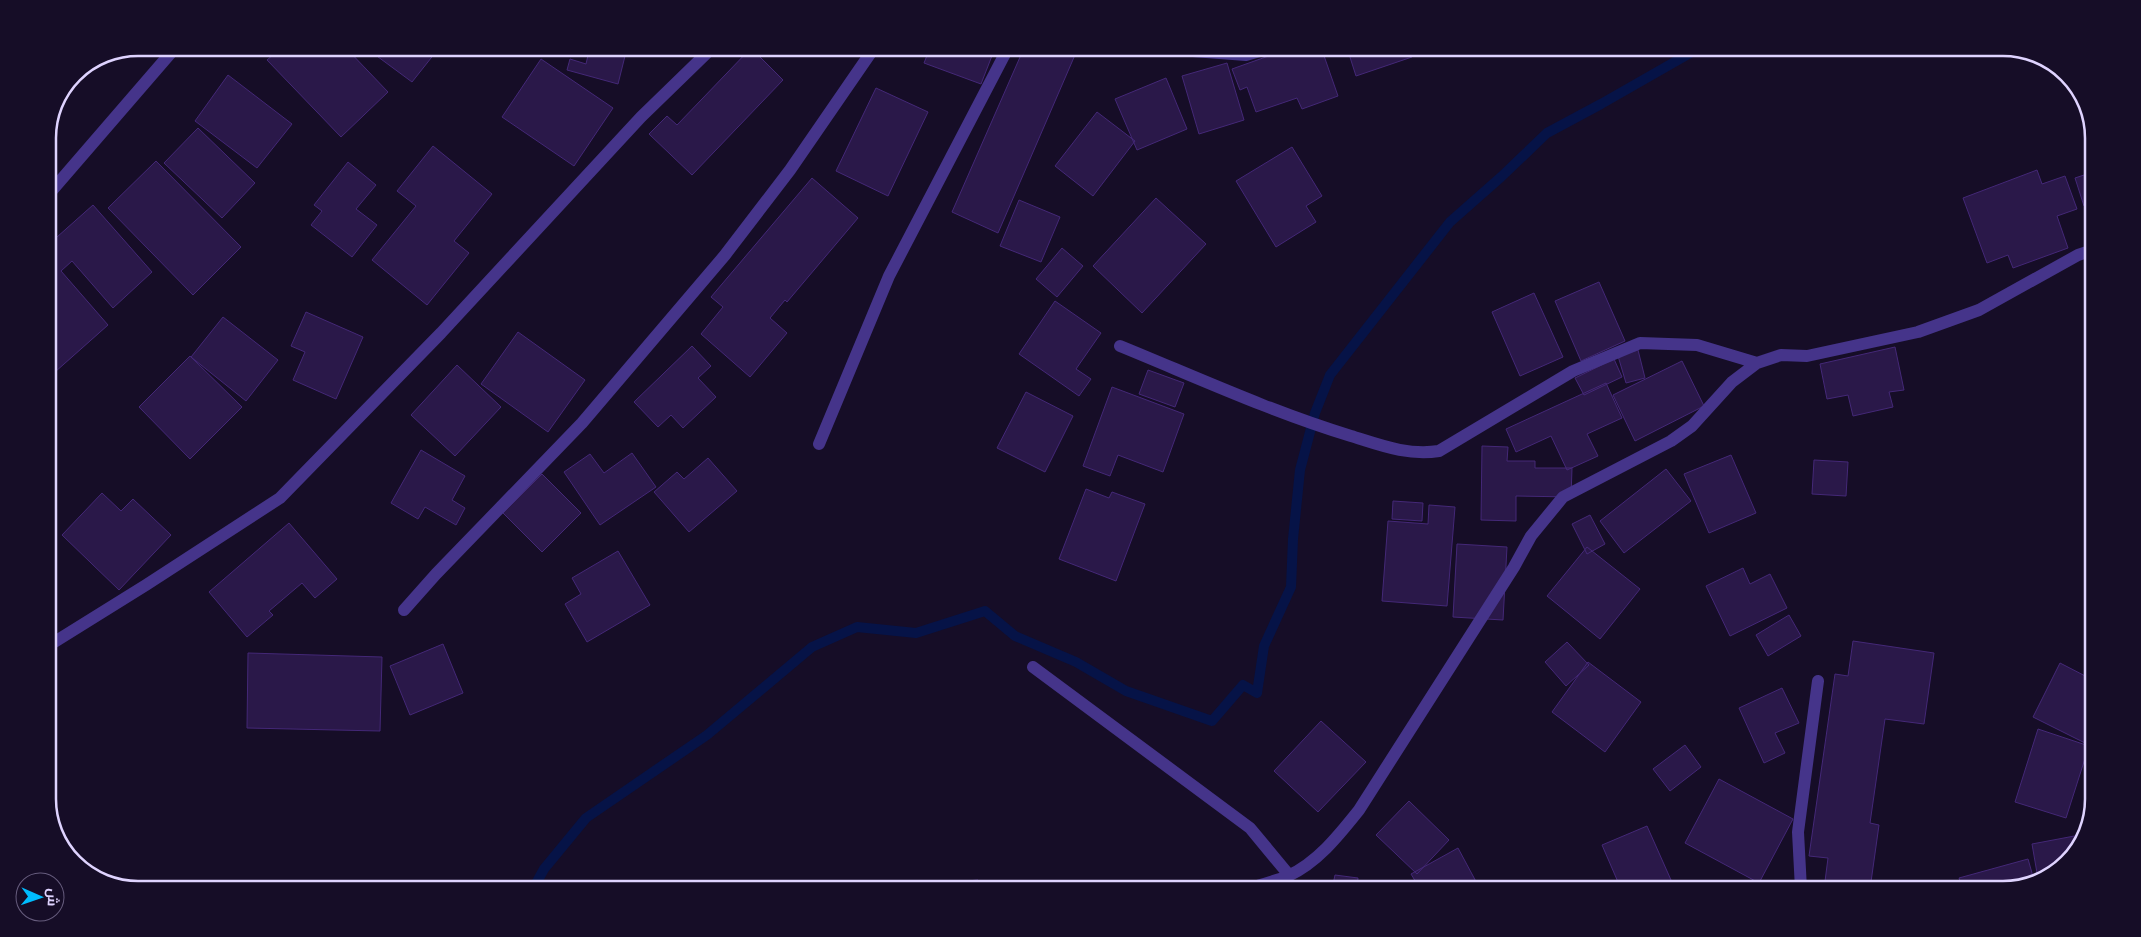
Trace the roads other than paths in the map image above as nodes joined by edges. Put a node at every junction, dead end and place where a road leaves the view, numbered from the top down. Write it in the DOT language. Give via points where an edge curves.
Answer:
graph roads {
  1 [pos="168,56"];
  2 [pos="704,56"];
  3 [pos="868,56"];
  4 [pos="1004,56"];
  5 [pos="56,186"];
  6 [pos="2085,253"];
  7 [pos="1120,346"];
  8 [pos="1757,363"];
  9 [pos="819,444"];
  10 [pos="404,610"];
  11 [pos="56,641"];
  12 [pos="1033,667"];
  13 [pos="1818,681"];
  14 [pos="1288,875"];
  15 [pos="1272,881"];
  16 [pos="1801,881"];
  1 -- 5 [label="street"];
  2 -- 11 [label="street" via="641,117 440,333 280,498"];
  3 -- 10 [label="street" via="790,170 725,255 582,423"];
  4 -- 9 [label="street" via="889,276"];
  6 -- 8 [label="street" via="1979,310 1918,332 1807,356 1781,355"];
  7 -- 8 [label="street" via="1312,424 1402,451 1424,454 1440,451 1572,371 1640,343 1697,345"];
  8 -- 14 [label="street" via="1732,382 1692,426 1671,441 1563,497 1531,536 1359,810 1334,841 1310,862"];
  12 -- 14 [label="street" via="1250,828"];
  13 -- 16 [label="street" via="1798,832"];
  14 -- 15 [label="street"];
}
